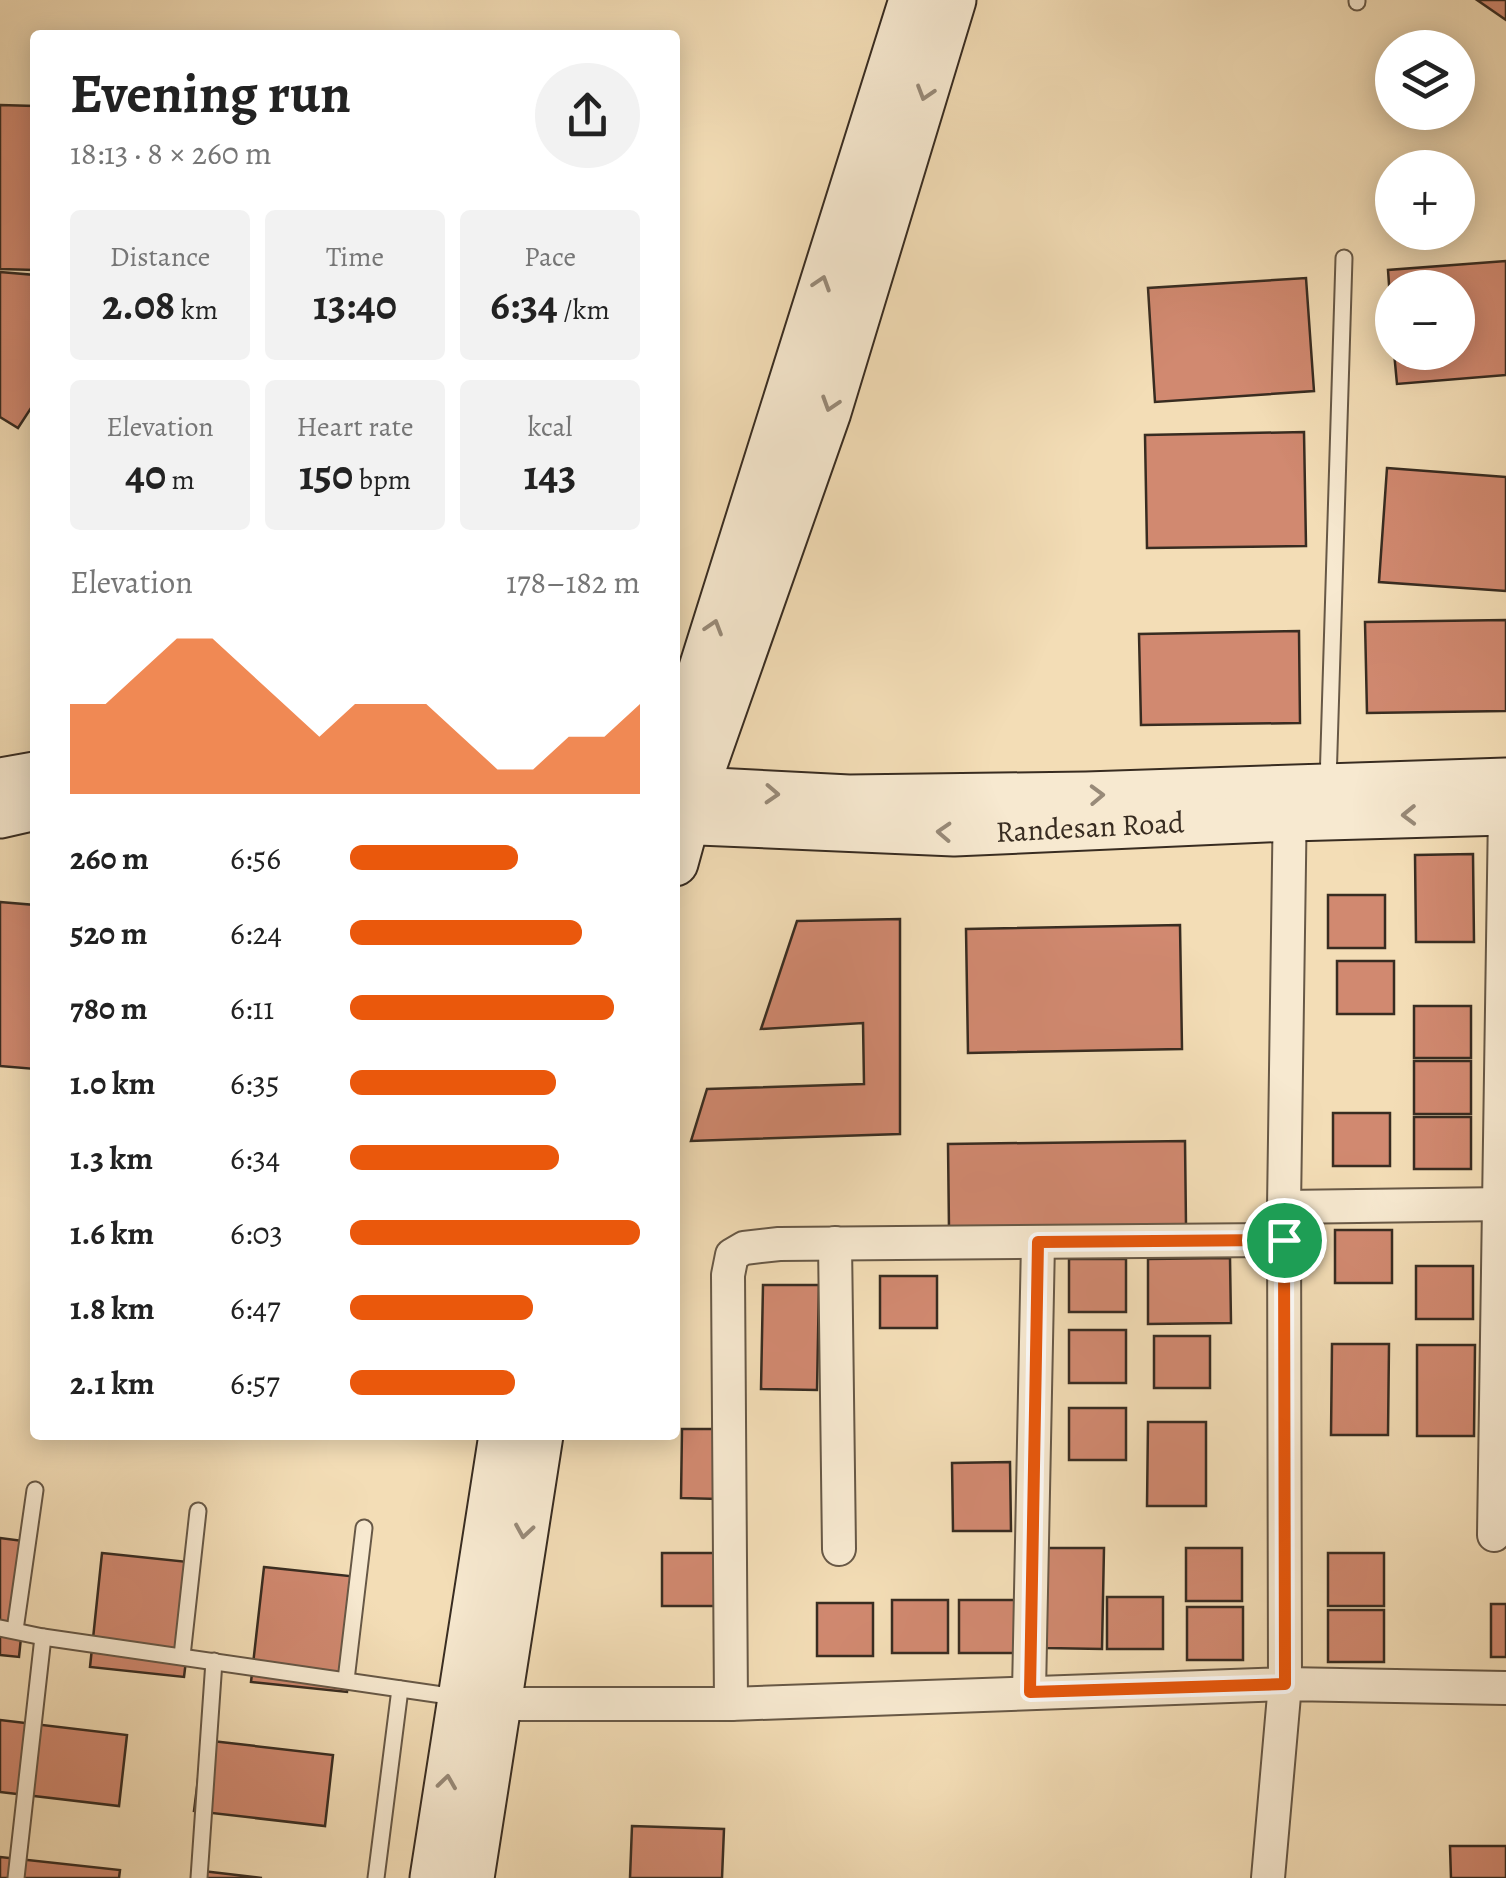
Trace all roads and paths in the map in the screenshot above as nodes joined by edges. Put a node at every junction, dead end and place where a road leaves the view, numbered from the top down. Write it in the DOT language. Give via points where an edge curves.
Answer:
graph roads {
  1 [pos="912,0"];
  2 [pos="953,0"];
  3 [pos="1344,258"];
  4 [pos="30,776"];
  5 [pos="0,780"];
  6 [pos="1506,781"];
  7 [pos="1302,796"];
  8 [pos="680,806"];
  9 [pos="30,808"];
  10 [pos="1505,812"];
  11 [pos="0,815"];
  12 [pos="1504,1204"];
  13 [pos="1284,1224"];
  14 [pos="1038,1242"];
  15 [pos="834,1244"];
  16 [pos="502,1440"];
  17 [pos="539,1440"];
  18 [pos="35,1490"];
  19 [pos="198,1511"];
  20 [pos="364,1528"];
  21 [pos="1494,1535"];
  22 [pos="840,1549"];
  23 [pos="8,1629"];
  24 [pos="43,1637"];
  25 [pos="182,1656"];
  26 [pos="214,1661"];
  27 [pos="346,1680"];
  28 [pos="1285,1684"];
  29 [pos="400,1688"];
  30 [pos="1506,1688"];
  31 [pos="1030,1692"];
  32 [pos="478,1701"];
  33 [pos="730,1704"];
  34 [pos="0,1852"];
  35 [pos="18,1854"];
  36 [pos="16,1878"];
  37 [pos="199,1878"];
  38 [pos="376,1878"];
  39 [pos="433,1878"];
  40 [pos="470,1878"];
  41 [pos="1268,1878"];
  8 -- 1 [label="street, one-way"];
  2 -- 8 [label="street, one-way" via="828,412"];
  3 -- 7 [label="lane"];
  4 -- 5 [label="street"];
  6 -- 7 [label="street, Randesan Road"];
  7 -- 8 [label="street, Randesan Road" via="887,797"];
  10 -- 7 [label="street, Randesan Road, one-way"];
  7 -- 13 [label="street"];
  9 -- 11 [label="street"];
  10 -- 12 [label="street"];
  12 -- 13 [label="street"];
  12 -- 21 [label="street"];
  13 -- 14 [label="street"];
  13 -- 28 [label="street"];
  14 -- 15 [label="street"];
  14 -- 31 [label="street"];
  15 -- 22 [label="street"];
  15 -- 33 [label="street" via="744,1248 732,1255"];
  16 -- 32 [label="street"];
  17 -- 32 [label="street, one-way"];
  18 -- 23 [label="lane"];
  19 -- 25 [label="lane"];
  20 -- 27 [label="lane"];
  23 -- 24 [label="lane"];
  24 -- 25 [label="lane"];
  24 -- 35 [label="lane"];
  25 -- 26 [label="lane"];
  26 -- 27 [label="lane"];
  26 -- 37 [label="lane"];
  27 -- 29 [label="lane"];
  28 -- 30 [label="street"];
  28 -- 31 [label="street"];
  28 -- 41 [label="street"];
  29 -- 32 [label="lane"];
  29 -- 38 [label="lane"];
  31 -- 33 [label="street"];
  32 -- 33 [label="street"];
  39 -- 32 [label="street, one-way"];
  32 -- 40 [label="street"];
  34 -- 35 [label="lane"];
  35 -- 36 [label="lane"];
}
